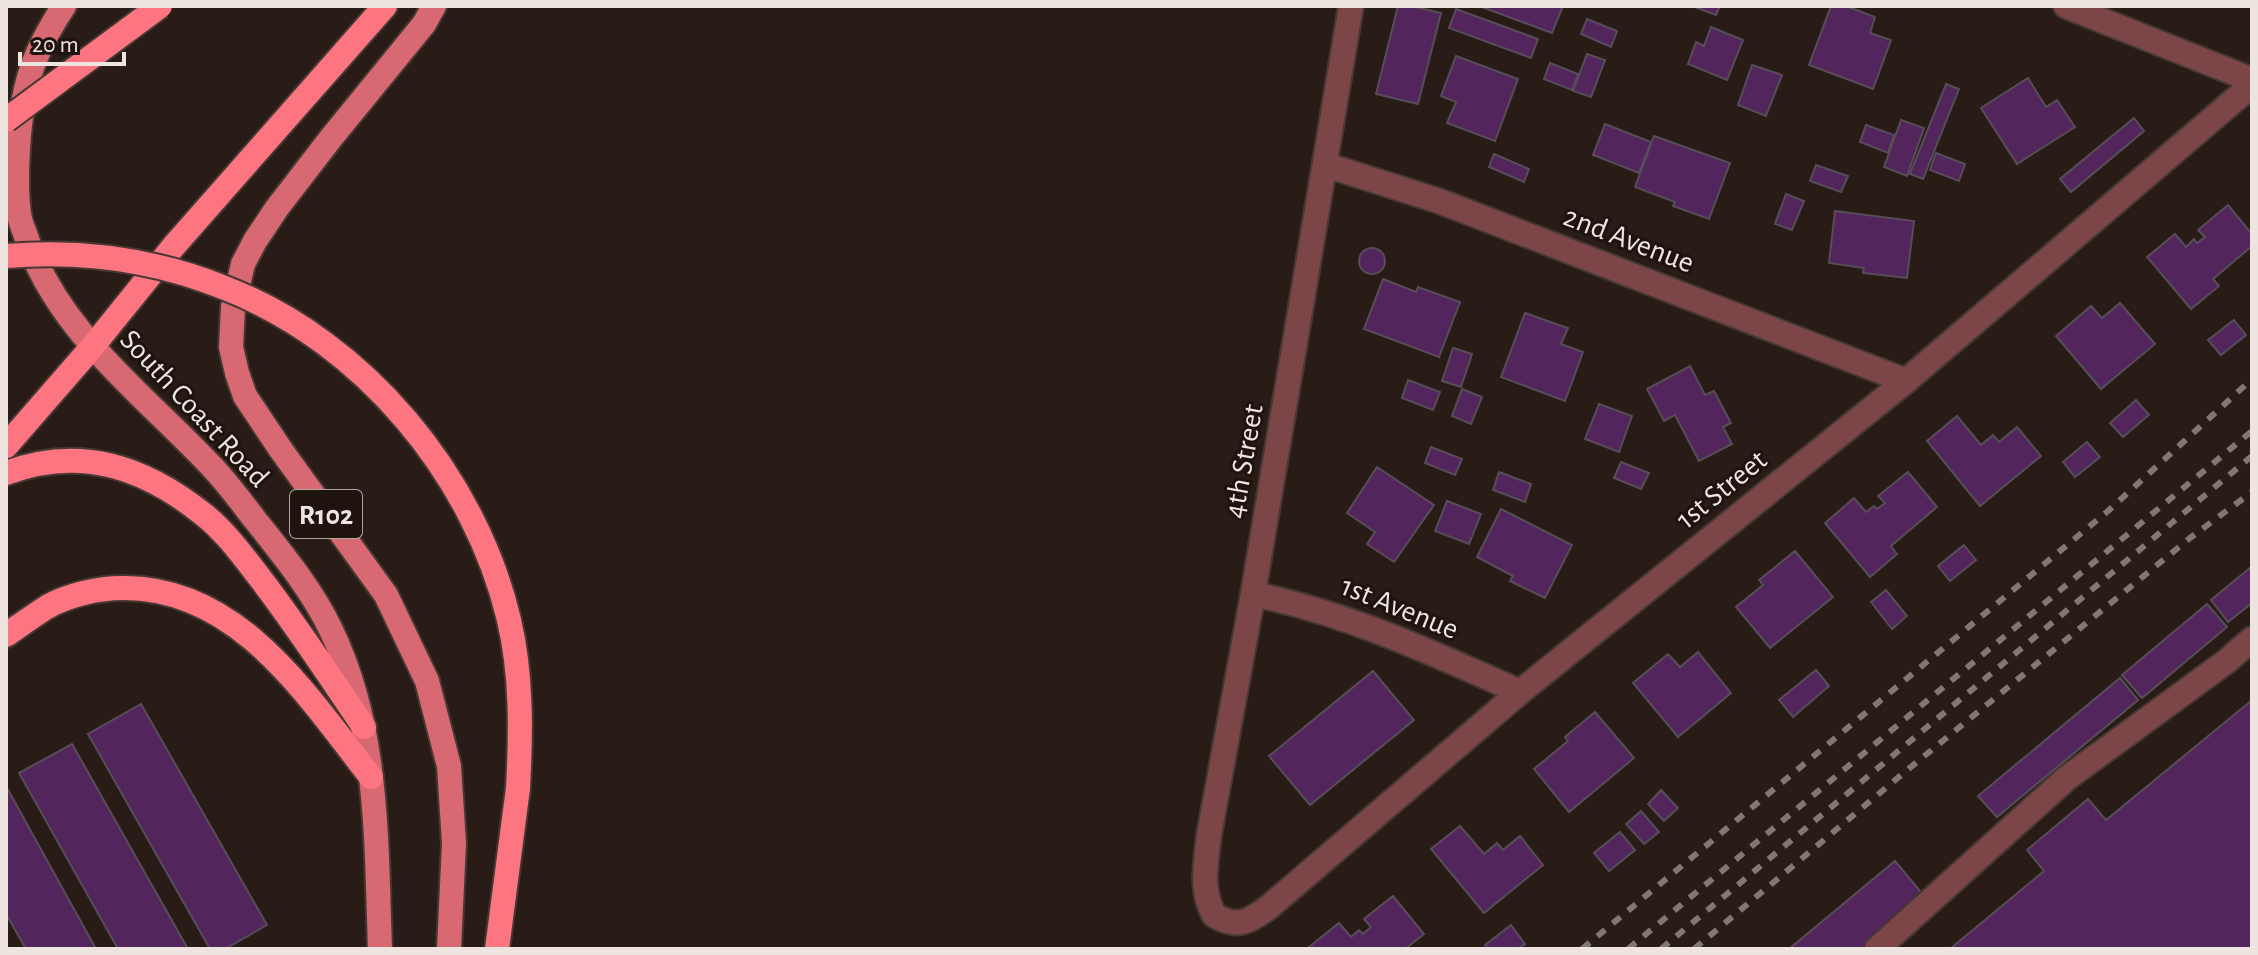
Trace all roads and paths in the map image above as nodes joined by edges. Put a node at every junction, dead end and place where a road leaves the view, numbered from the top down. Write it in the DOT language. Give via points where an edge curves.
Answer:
graph roads {
  1 [pos="64,6"];
  2 [pos="160,6"];
  3 [pos="385,6"];
  4 [pos="434,6"];
  5 [pos="1351,6"];
  6 [pos="2066,6"];
  7 [pos="2252,82"];
  8 [pos="6,120"];
  9 [pos="1326,165"];
  10 [pos="6,256"];
  11 [pos="93,346"];
  12 [pos="1906,381"];
  13 [pos="6,446"];
  14 [pos="6,473"];
  15 [pos="1253,594"];
  16 [pos="6,635"];
  17 [pos="2252,639"];
  18 [pos="1520,692"];
  19 [pos="364,727"];
  20 [pos="371,777"];
  21 [pos="1222,920"];
  22 [pos="380,949"];
  23 [pos="449,949"];
  24 [pos="497,949"];
  25 [pos="1877,949"];
  1 -- 11 [label="main road, South Coast Road / R102" via="30,68 17,159 20,219 49,289"];
  2 -- 8 [label="highway, bridge"];
  3 -- 11 [label="highway"];
  4 -- 23 [label="main road, South Coast Road / R102" via="255,241 243,264 233,307 231,347 245,396 386,595 427,681 449,766 454,843"];
  5 -- 9 [label="street, 4th Street"];
  6 -- 7 [label="street"];
  7 -- 12 [label="street, 1st Street"];
  9 -- 12 [label="street, 2nd Avenue" via="1439,201"];
  9 -- 15 [label="street, 4th Street"];
  10 -- 24 [label="highway, bridge" via="107,257 227,288 315,337 363,376 408,420 452,482 504,599 518,683 518,788"];
  11 -- 13 [label="highway"];
  11 -- 19 [label="main road, South Coast Road / R102" via="216,470 305,585 352,677"];
  12 -- 18 [label="street, 1st Street"];
  14 -- 19 [label="highway" via="43,462 92,461 158,482 194,507 252,567"];
  15 -- 18 [label="street, 1st Avenue" via="1335,615"];
  15 -- 21 [label="street, 4th Street" via="1205,876 1207,903"];
  16 -- 20 [label="highway" via="48,606 76,595 137,587 184,597 257,642"];
  17 -- 25 [label="street" via="2067,778"];
  18 -- 21 [label="street, 1st Street" via="1269,907 1239,924"];
  19 -- 20 [label="main road, South Coast Road / R102"];
  20 -- 22 [label="main road, South Coast Road / R102"];
}
